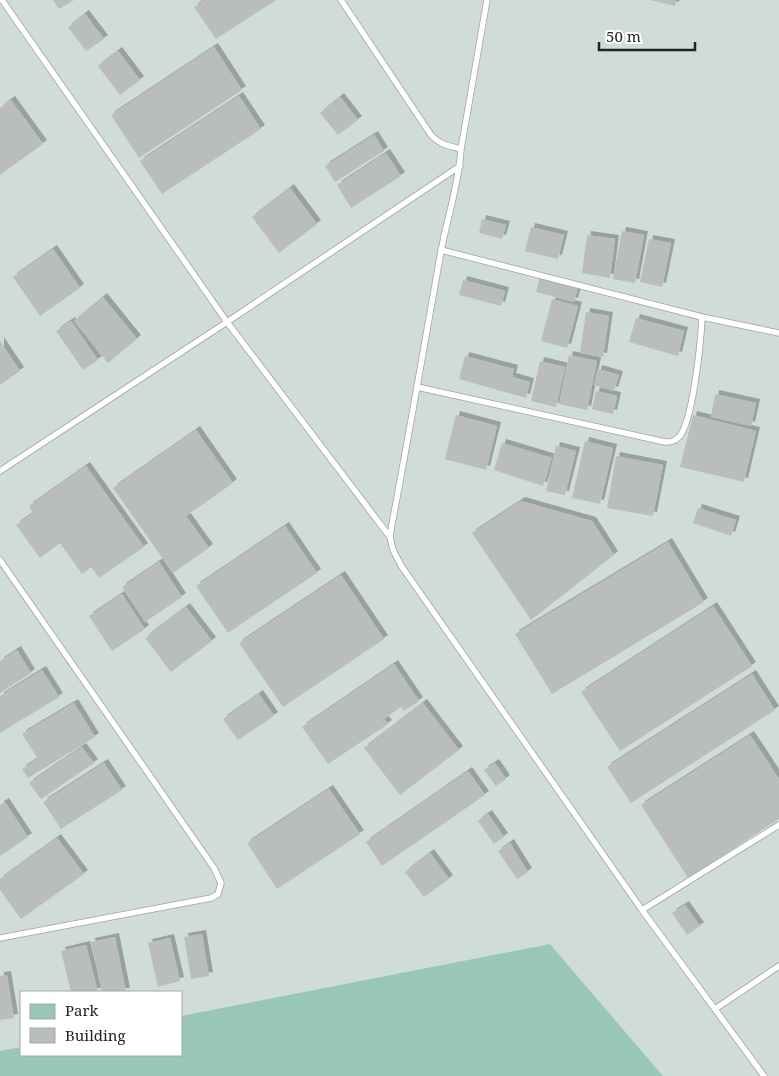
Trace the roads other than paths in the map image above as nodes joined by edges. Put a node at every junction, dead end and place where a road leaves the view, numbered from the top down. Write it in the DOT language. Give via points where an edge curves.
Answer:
graph roads {
  1 [pos="2,0"];
  2 [pos="341,0"];
  3 [pos="487,0"];
  4 [pos="461,149"];
  5 [pos="460,166"];
  6 [pos="441,250"];
  7 [pos="702,316"];
  8 [pos="227,322"];
  9 [pos="779,333"];
  10 [pos="417,387"];
  11 [pos="0,471"];
  12 [pos="390,537"];
  13 [pos="0,560"];
  14 [pos="779,825"];
  15 [pos="642,910"];
  16 [pos="0,938"];
  17 [pos="779,966"];
  18 [pos="715,1009"];
  19 [pos="764,1076"];
  1 -- 8 [label="lane"];
  2 -- 4 [label="lane" via="431,136 447,146"];
  3 -- 4 [label="lane"];
  4 -- 5 [label="lane"];
  5 -- 6 [label="lane"];
  5 -- 8 [label="lane"];
  6 -- 7 [label="lane"];
  6 -- 10 [label="lane"];
  7 -- 9 [label="lane"];
  7 -- 10 [label="lane" via="691,399 682,431 672,442"];
  8 -- 11 [label="lane"];
  8 -- 12 [label="lane"];
  10 -- 12 [label="lane"];
  12 -- 15 [label="lane" via="402,567 447,634"];
  13 -- 16 [label="lane" via="222,883 218,894 211,898"];
  14 -- 15 [label="lane"];
  15 -- 18 [label="lane"];
  17 -- 18 [label="lane"];
  18 -- 19 [label="lane"];
}
